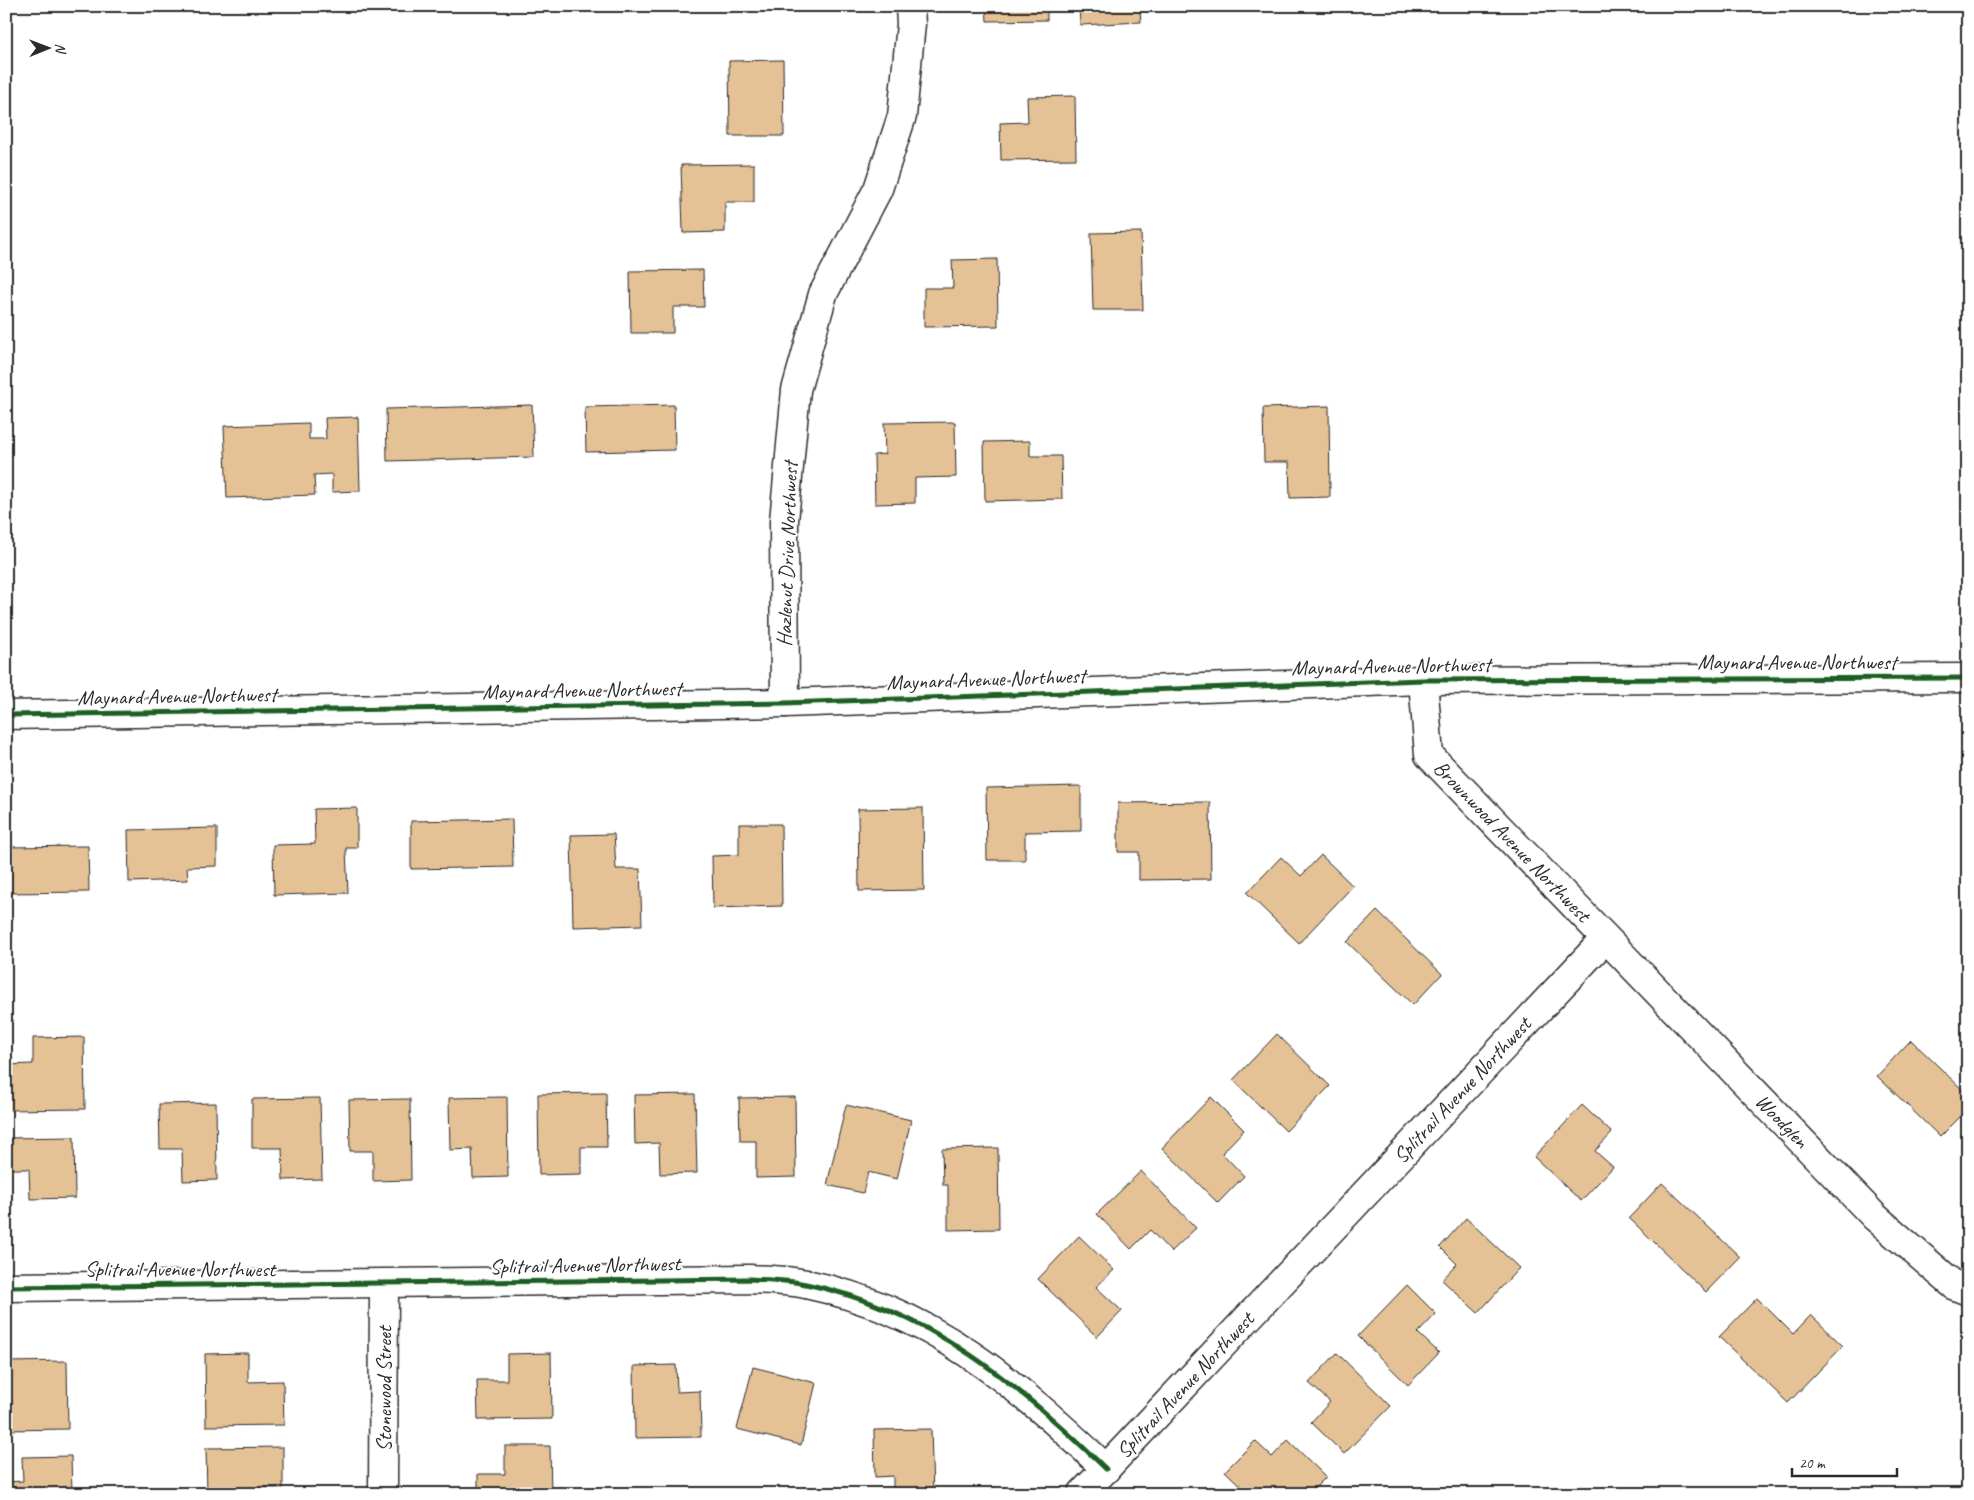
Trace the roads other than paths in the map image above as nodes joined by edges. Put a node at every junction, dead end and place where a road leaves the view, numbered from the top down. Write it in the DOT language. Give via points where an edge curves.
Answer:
graph roads {
  1 [pos="910,6"];
  2 [pos="1968,678"];
  3 [pos="1423,680"];
  4 [pos="785,703"];
  5 [pos="6,715"];
  6 [pos="1605,939"];
  7 [pos="384,1284"];
  8 [pos="6,1287"];
  9 [pos="1968,1291"];
  10 [pos="1106,1469"];
  11 [pos="383,1494"];
  12 [pos="1082,1494"];
  1 -- 4 [label="street, Hazlenut Drive Northwest" via="902,116 878,189 823,294 796,390 784,521"];
  2 -- 3 [label="street, Maynard Avenue Northwest"];
  3 -- 4 [label="street, Maynard Avenue Northwest"];
  3 -- 6 [label="street, Brownwood Avenue Northwest" via="1429,755"];
  4 -- 5 [label="street, Maynard Avenue Northwest"];
  6 -- 9 [label="street, Woodglen" via="1875,1217 1955,1286"];
  6 -- 10 [label="street, Splitrail Avenue Northwest"];
  7 -- 8 [label="street, Splitrail Avenue Northwest"];
  7 -- 10 [label="street, Splitrail Avenue Northwest" via="749,1278 805,1284 877,1304 917,1322 967,1351 1010,1383"];
  7 -- 11 [label="street, Stonewood Street"];
  10 -- 12 [label="street"];
}
